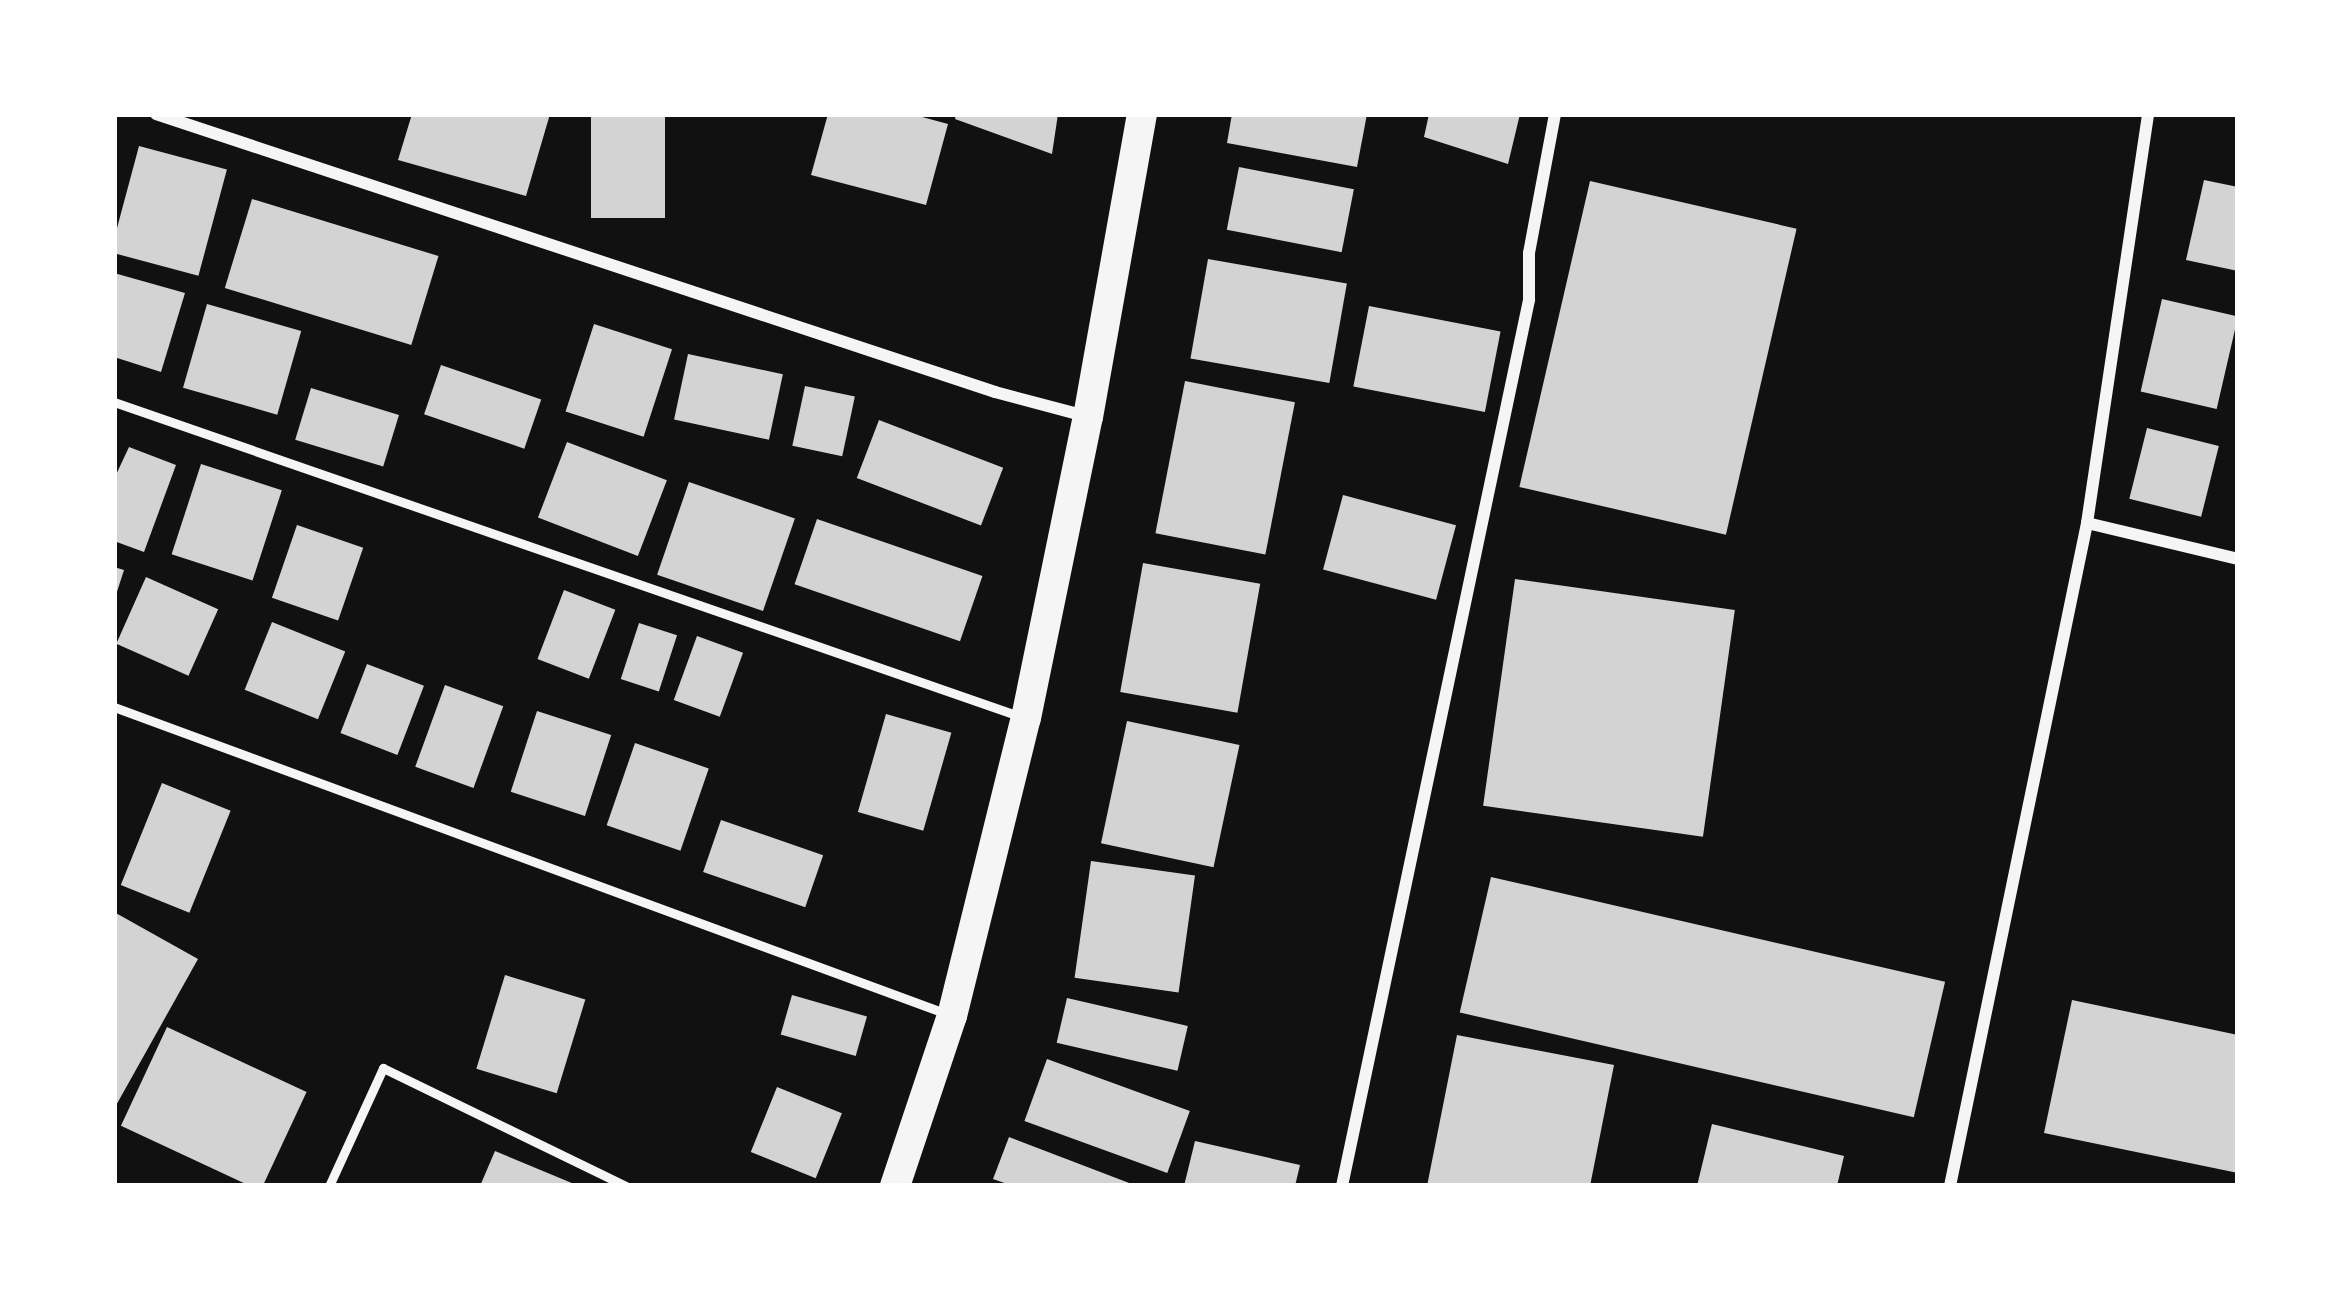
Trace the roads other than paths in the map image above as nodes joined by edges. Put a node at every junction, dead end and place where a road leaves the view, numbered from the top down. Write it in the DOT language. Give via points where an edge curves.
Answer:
graph roads {
  1 [pos="156,114"];
  2 [pos="1142,114"];
  3 [pos="1555,114"];
  4 [pos="2148,114"];
  5 [pos="114,402"];
  6 [pos="1088,417"];
  7 [pos="2086,523"];
  8 [pos="2238,559"];
  9 [pos="114,707"];
  10 [pos="1026,718"];
  11 [pos="952,1016"];
  12 [pos="329,1186"];
  13 [pos="626,1186"];
  14 [pos="895,1186"];
  15 [pos="1342,1186"];
  16 [pos="1949,1186"];
  1 -- 6 [label="street"];
  2 -- 6 [label="main road"];
  3 -- 15 [label="street" via="1528,300"];
  4 -- 7 [label="street"];
  5 -- 10 [label="lane"];
  6 -- 10 [label="main road"];
  7 -- 8 [label="street"];
  7 -- 16 [label="street"];
  9 -- 11 [label="lane"];
  10 -- 11 [label="main road"];
  11 -- 14 [label="main road"];
  12 -- 13 [label="lane" via="383,1068"];
}
